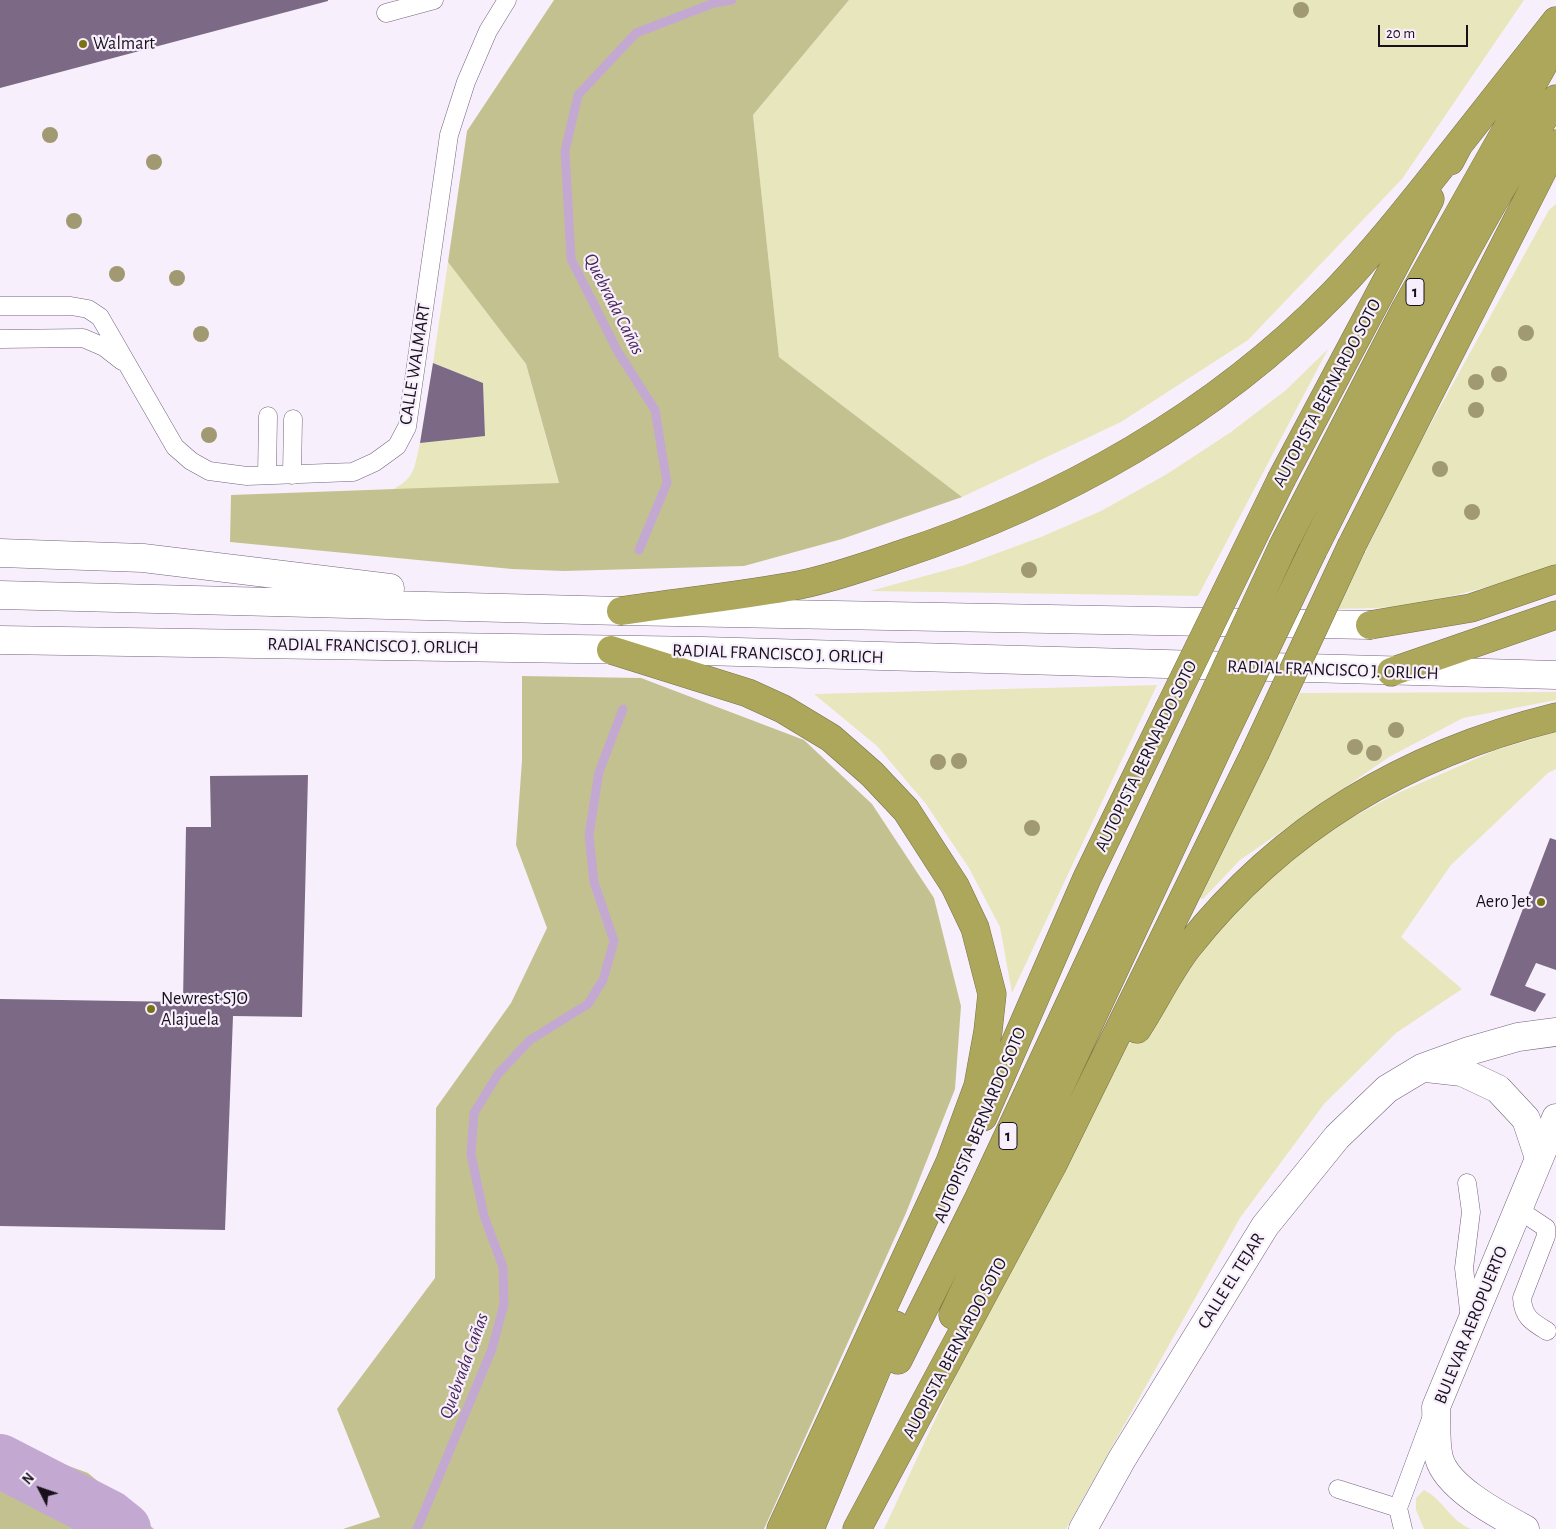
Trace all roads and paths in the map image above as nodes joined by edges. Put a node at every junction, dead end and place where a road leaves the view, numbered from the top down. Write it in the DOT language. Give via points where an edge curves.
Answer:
graph roads {
  1 [pos="434,0"];
  2 [pos="507,0"];
  3 [pos="386,13"];
  4 [pos="1556,21"];
  5 [pos="1556,42"];
  6 [pos="1556,99"];
  7 [pos="1459,144"];
  8 [pos="1556,144"];
  9 [pos="1556,180"];
  10 [pos="1500,255"];
  11 [pos="0,306"];
  12 [pos="0,339"];
  13 [pos="133,371"];
  14 [pos="268,416"];
  15 [pos="293,418"];
  16 [pos="292,474"];
  17 [pos="267,475"];
  18 [pos="0,553"];
  19 [pos="1556,579"];
  20 [pos="0,595"];
  21 [pos="550,608"];
  22 [pos="621,611"];
  23 [pos="1556,615"];
  24 [pos="1370,625"];
  25 [pos="0,640"];
  26 [pos="611,650"];
  27 [pos="1392,672"];
  28 [pos="1556,675"];
  29 [pos="1556,717"];
  30 [pos="1207,741"];
  31 [pos="1556,1032"];
  32 [pos="1422,1068"];
  33 [pos="1556,1118"];
  34 [pos="1539,1158"];
  35 [pos="1052,1166"];
  36 [pos="1467,1183"];
  37 [pos="1519,1210"];
  38 [pos="1471,1323"];
  39 [pos="1547,1331"];
  40 [pos="1436,1407"];
  41 [pos="1338,1489"];
  42 [pos="1398,1508"];
  43 [pos="781,1529"];
  44 [pos="811,1529"];
  45 [pos="853,1529"];
  46 [pos="857,1529"];
  47 [pos="1083,1529"];
  48 [pos="1403,1529"];
  49 [pos="1525,1529"];
  1 -- 3 [label="lane"];
  2 -- 16 [label="lane, CALLE WALMART" via="488,31 470,73 449,136 407,427 397,446 375,462 353,472"];
  4 -- 7 [label="highway, AUTOPISTA BERNARDO SOTO / 1"];
  5 -- 30 [label="highway, AUTOPISTA BERNARDO SOTO / 1, bridge" via="1406,308 1283,546"];
  6 -- 30 [label="highway, AUTOPISTA BERNARDO SOTO / 1, bridge" via="1520,155 1440,298 1313,550"];
  7 -- 22 [label="highway" via="1335,292 1282,343 1234,384 1072,484 946,540 800,584"];
  7 -- 44 [label="highway, AUTOPISTA BERNARDO SOTO / 1, bridge" via="1282,478 1075,905 968,1150"];
  8 -- 10 [label="highway"];
  9 -- 10 [label="highway"];
  10 -- 35 [label="highway, bridge" via="1352,545 1255,754"];
  11 -- 13 [label="lane, CALLE WALMART" via="88,309 100,317"];
  12 -- 13 [label="lane, CALLE WALMART" via="83,338 104,347"];
  13 -- 17 [label="lane, CALLE WALMART" via="175,447 191,461 209,470 247,476"];
  14 -- 17 [label="lane"];
  15 -- 16 [label="lane"];
  16 -- 17 [label="lane, CALLE WALMART"];
  18 -- 21 [label="main road" via="143,558"];
  19 -- 24 [label="highway" via="1471,608"];
  20 -- 21 [label="main road"];
  21 -- 22 [label="main road"];
  22 -- 24 [label="main road"];
  23 -- 27 [label="highway"];
  25 -- 26 [label="main road, RADIAL FRANCISCO J. ORLICH"];
  26 -- 27 [label="main road, RADIAL FRANCISCO J. ORLICH"];
  26 -- 43 [label="highway" via="748,693 783,709 831,738 872,774 906,810 955,886 975,928 992,994 978,1086 950,1162"];
  27 -- 28 [label="main road, RADIAL FRANCISCO J. ORLICH"];
  29 -- 35 [label="highway" via="1503,730 1378,785 1323,818 1277,854 1231,897 1186,950"];
  30 -- 44 [label="highway, AUTOPISTA BERNARDO SOTO / 1"];
  30 -- 45 [label="highway, AUTOPISTA BERNARDO SOTO / 1"];
  31 -- 32 [label="main road, CALLE EL TEJAR" via="1518,1037"];
  32 -- 34 [label="main road" via="1462,1072 1498,1089 1526,1119"];
  32 -- 47 [label="main road, CALLE EL TEJAR" via="1387,1089 1337,1137 1265,1226 1122,1459"];
  33 -- 34 [label="main road, BULEVAR AEROPUERTO"];
  34 -- 37 [label="main road, BULEVAR AEROPUERTO"];
  35 -- 46 [label="highway, AUOPISTA BERNARDO SOTO"];
  36 -- 38 [label="lane" via="1471,1212 1464,1268"];
  37 -- 38 [label="main road, BULEVAR AEROPUERTO"];
  37 -- 39 [label="lane" via="1546,1228 1546,1236 1522,1298 1528,1319"];
  38 -- 40 [label="main road, BULEVAR AEROPUERTO"];
  40 -- 42 [label="lane"];
  40 -- 49 [label="main road, BULEVAR AEROPUERTO" via="1439,1459 1456,1484 1486,1508"];
  41 -- 42 [label="lane"];
  42 -- 48 [label="lane"];
}
